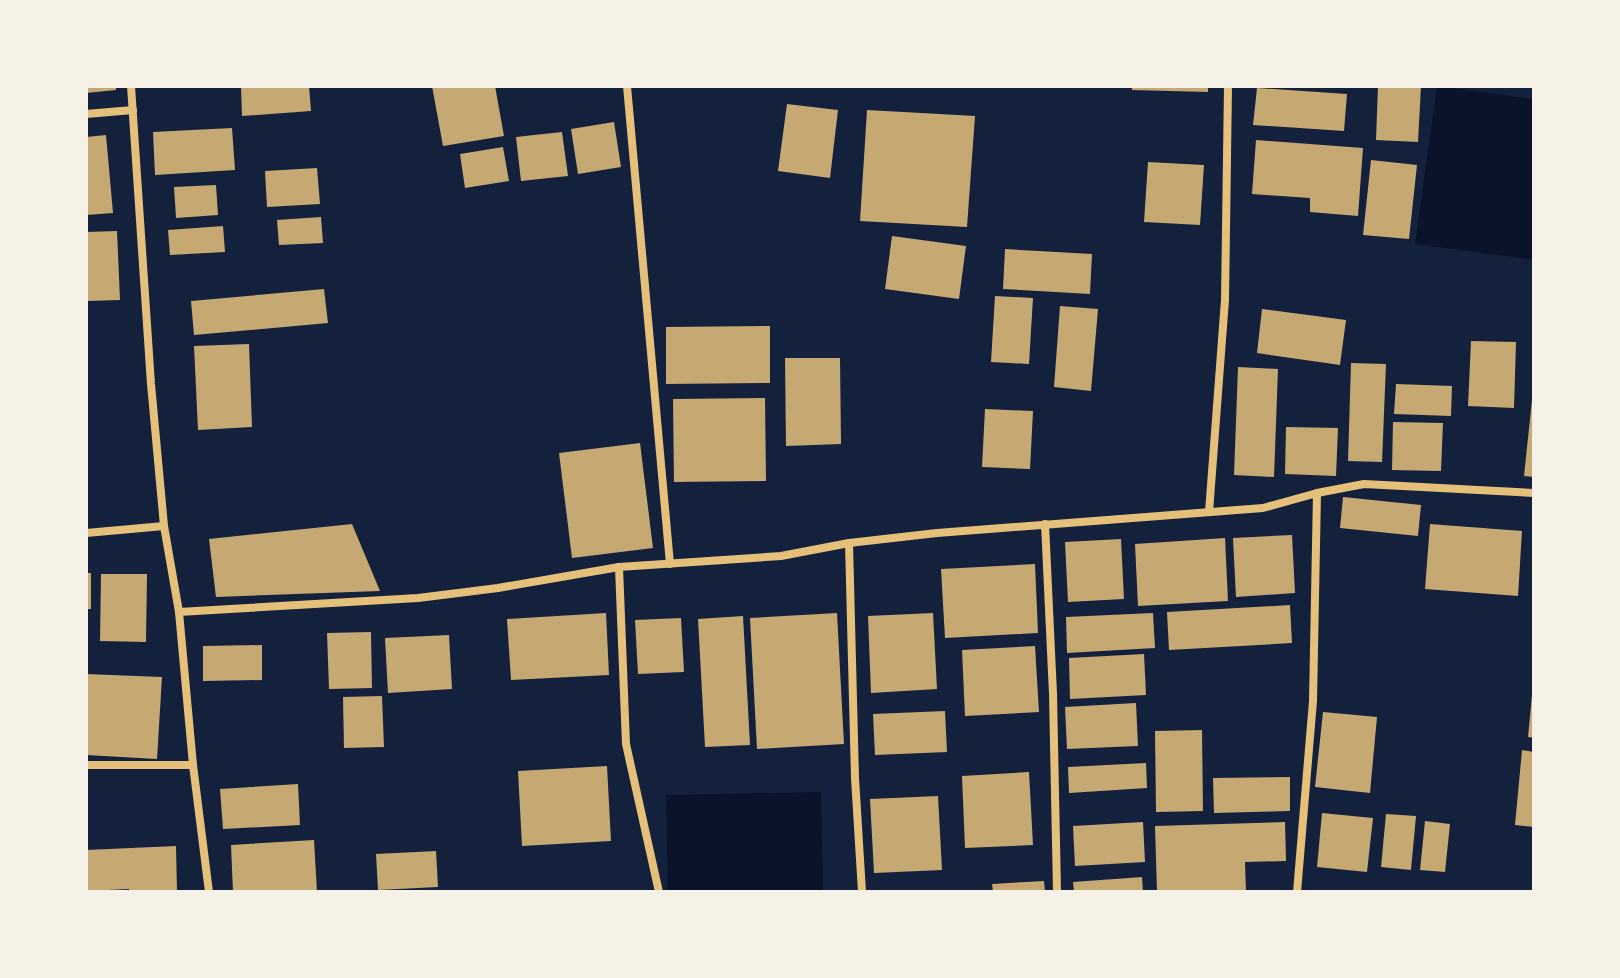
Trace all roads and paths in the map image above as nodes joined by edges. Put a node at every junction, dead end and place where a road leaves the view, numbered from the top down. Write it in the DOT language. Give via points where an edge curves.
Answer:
graph roads {
  1 [pos="131,86"];
  2 [pos="627,86"];
  3 [pos="1228,86"];
  4 [pos="133,110"];
  5 [pos="86,114"];
  6 [pos="1317,493"];
  7 [pos="1534,493"];
  8 [pos="1209,512"];
  9 [pos="1045,524"];
  10 [pos="164,526"];
  11 [pos="86,533"];
  12 [pos="849,543"];
  13 [pos="670,564"];
  14 [pos="619,567"];
  15 [pos="179,612"];
  16 [pos="86,765"];
  17 [pos="193,765"];
  18 [pos="209,892"];
  19 [pos="659,892"];
  20 [pos="862,892"];
  21 [pos="1057,892"];
  22 [pos="1297,892"];
  1 -- 4 [label="street"];
  2 -- 13 [label="street"];
  3 -- 8 [label="street" via="1225,300"];
  4 -- 5 [label="street"];
  4 -- 10 [label="street"];
  6 -- 7 [label="street" via="1364,484"];
  6 -- 8 [label="street" via="1263,508"];
  6 -- 22 [label="street" via="1313,701"];
  8 -- 9 [label="street"];
  9 -- 12 [label="street"];
  9 -- 21 [label="street"];
  10 -- 11 [label="street"];
  10 -- 15 [label="street"];
  12 -- 13 [label="street" via="781,556"];
  12 -- 20 [label="street"];
  13 -- 14 [label="street"];
  14 -- 15 [label="street" via="418,598"];
  14 -- 19 [label="street" via="626,744"];
  15 -- 17 [label="street"];
  16 -- 17 [label="street"];
  17 -- 18 [label="street"];
}
